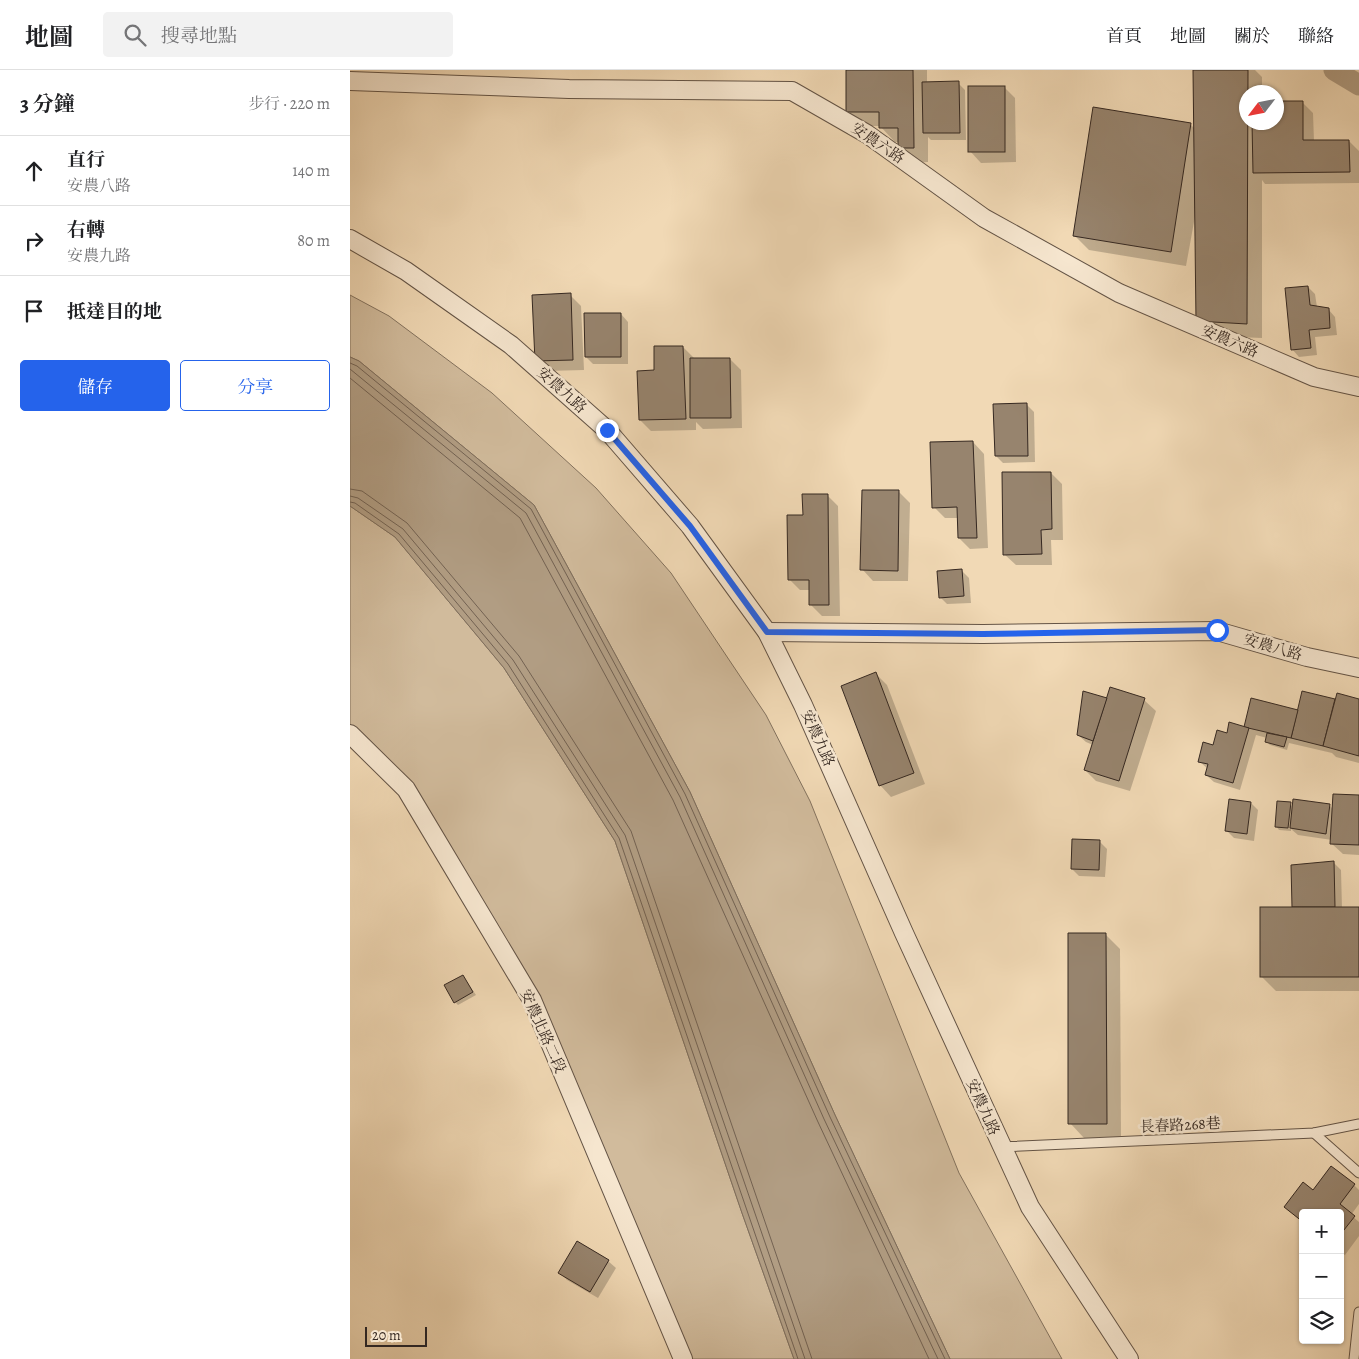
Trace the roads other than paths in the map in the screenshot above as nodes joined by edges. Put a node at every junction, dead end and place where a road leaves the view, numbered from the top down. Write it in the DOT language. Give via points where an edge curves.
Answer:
graph roads {
  1 [pos="350,81"];
  2 [pos="350,239"];
  3 [pos="1359,387"];
  4 [pos="767,632"];
  5 [pos="1359,668"];
  6 [pos="350,734"];
  7 [pos="1359,1124"];
  8 [pos="1314,1133"];
  9 [pos="1001,1147"];
  10 [pos="1359,1173"];
  11 [pos="1359,1312"];
  12 [pos="684,1359"];
  13 [pos="1129,1359"];
  14 [pos="1354,1359"];
  1 -- 3 [label="street, 安農六路" via="569,89 792,91 867,134 984,218 1119,293 1314,377"];
  2 -- 4 [label="street, 安農九路" via="406,271 511,345 607,430 690,526"];
  4 -- 5 [label="street, 安農八路" via="983,634 1217,630 1307,657"];
  4 -- 9 [label="street, 安農九路" via="803,705"];
  6 -- 12 [label="street, 安農北路二段" via="406,789 532,1000"];
  7 -- 8 [label="lane, 長春路268巷"];
  8 -- 9 [label="lane, 長春路268巷"];
  8 -- 10 [label="lane"];
  9 -- 13 [label="street, 安農九路" via="1030,1207"];
  11 -- 14 [label="lane"];
}
